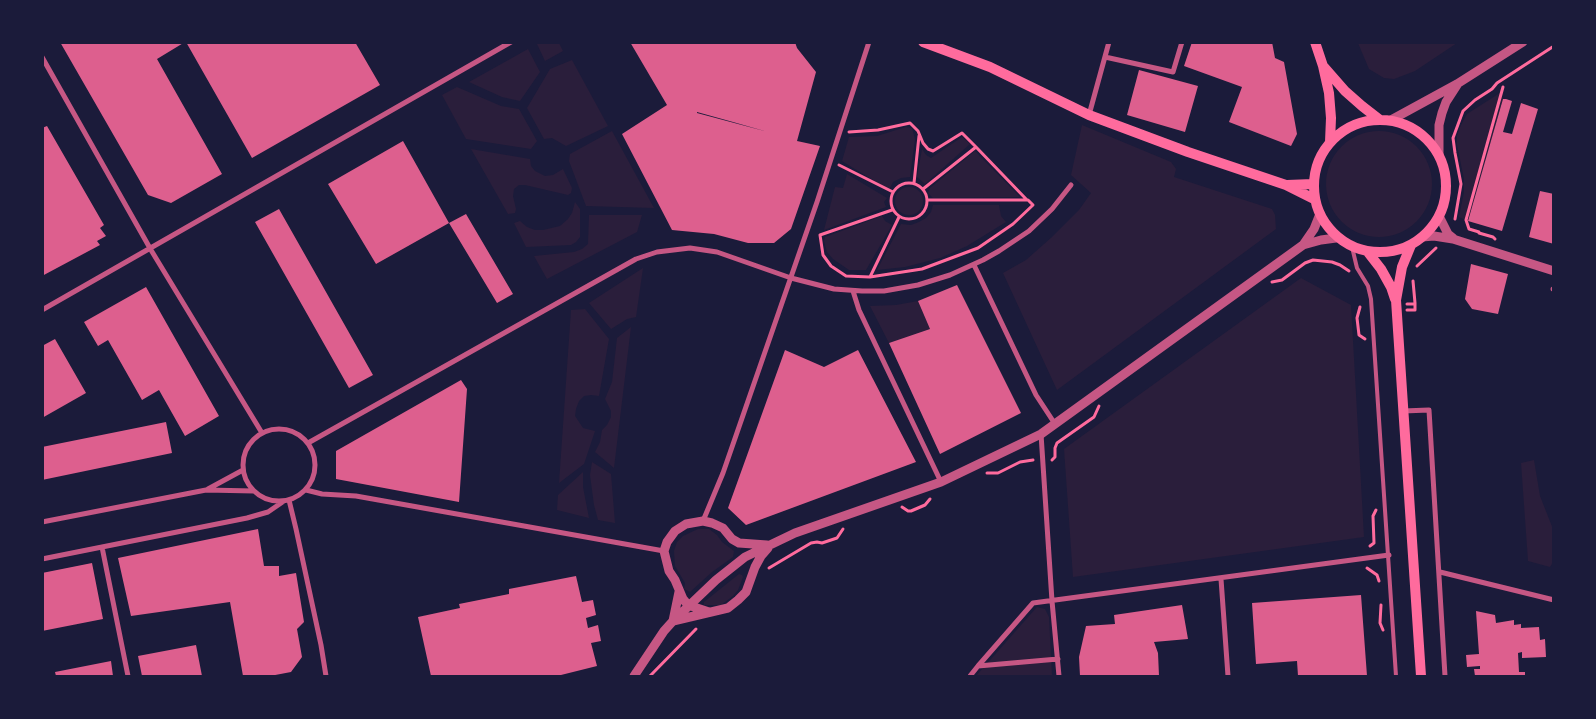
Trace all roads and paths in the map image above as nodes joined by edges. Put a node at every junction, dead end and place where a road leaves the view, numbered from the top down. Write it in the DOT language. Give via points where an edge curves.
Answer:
graph roads {
  1 [pos="512,42"];
  2 [pos="869,42"];
  3 [pos="923,42"];
  4 [pos="1109,42"];
  5 [pos="1182,42"];
  6 [pos="1315,42"];
  7 [pos="1523,42"];
  8 [pos="1554,46"];
  9 [pos="42,57"];
  10 [pos="1105,57"];
  11 [pos="1323,66"];
  12 [pos="1458,84"];
  13 [pos="1504,87"];
  14 [pos="1089,114"];
  15 [pos="1385,120"];
  16 [pos="848,132"];
  17 [pos="920,136"];
  18 [pos="1330,142"];
  19 [pos="976,147"];
  20 [pos="1439,156"];
  21 [pos="840,157"];
  22 [pos="838,165"];
  23 [pos="836,173"];
  24 [pos="914,183"];
  25 [pos="1314,184"];
  26 [pos="1071,185"];
  27 [pos="1286,185"];
  28 [pos="923,189"];
  29 [pos="893,192"];
  30 [pos="1314,199"];
  31 [pos="928,200"];
  32 [pos="1028,200"];
  33 [pos="892,210"];
  34 [pos="1320,214"];
  35 [pos="1439,216"];
  36 [pos="899,217"];
  37 [pos="820,229"];
  38 [pos="1479,232"];
  39 [pos="820,235"];
  40 [pos="1422,237"];
  41 [pos="1336,238"];
  42 [pos="1455,239"];
  43 [pos="1303,245"];
  44 [pos="1411,245"];
  45 [pos="1352,247"];
  46 [pos="1439,249"];
  47 [pos="151,250"];
  48 [pos="1367,251"];
  49 [pos="974,265"];
  50 [pos="1415,268"];
  51 [pos="1554,271"];
  52 [pos="1351,274"];
  53 [pos="1413,276"];
  54 [pos="870,277"];
  55 [pos="791,278"];
  56 [pos="1284,279"];
  57 [pos="853,291"];
  58 [pos="1396,300"];
  59 [pos="1413,304"];
  60 [pos="1360,306"];
  61 [pos="42,310"];
  62 [pos="1358,316"];
  63 [pos="1403,411"];
  64 [pos="1092,419"];
  65 [pos="1055,424"];
  66 [pos="262,433"];
  67 [pos="1042,434"];
  68 [pos="308,443"];
  69 [pos="1033,460"];
  70 [pos="1051,460"];
  71 [pos="1008,468"];
  72 [pos="243,470"];
  73 [pos="941,482"];
  74 [pos="206,490"];
  75 [pos="306,490"];
  76 [pos="254,491"];
  77 [pos="286,500"];
  78 [pos="923,506"];
  79 [pos="913,510"];
  80 [pos="1373,520"];
  81 [pos="703,521"];
  82 [pos="42,522"];
  83 [pos="732,539"];
  84 [pos="834,539"];
  85 [pos="824,543"];
  86 [pos="770,546"];
  87 [pos="102,547"];
  88 [pos="1366,550"];
  89 [pos="664,551"];
  90 [pos="1389,555"];
  91 [pos="746,557"];
  92 [pos="42,559"];
  93 [pos="1368,568"];
  94 [pos="1440,572"];
  95 [pos="752,575"];
  96 [pos="1221,579"];
  97 [pos="1379,584"];
  98 [pos="679,590"];
  99 [pos="1380,600"];
  100 [pos="1554,600"];
  101 [pos="1052,601"];
  102 [pos="688,605"];
  103 [pos="709,612"];
  104 [pos="673,621"];
  105 [pos="1380,623"];
  106 [pos="1058,659"];
  107 [pos="978,666"];
  108 [pos="128,676"];
  109 [pos="326,676"];
  110 [pos="634,676"];
  111 [pos="970,676"];
  112 [pos="1059,676"];
  113 [pos="1228,676"];
  114 [pos="1396,676"];
  115 [pos="1421,676"];
  116 [pos="1445,676"];
  1 -- 47 [label="street"];
  2 -- 55 [label="street"];
  3 -- 14 [label="main road" via="990,67"];
  4 -- 10 [label="street"];
  5 -- 10 [label="street" via="1173,72"];
  6 -- 11 [label="main road"];
  7 -- 12 [label="street"];
  8 -- 42 [label="path" via="1497,83 1466,107 1460,117 1453,138 1461,184 1455,214 1460,228"];
  9 -- 47 [label="street"];
  10 -- 14 [label="street"];
  11 -- 15 [label="main road" via="1362,106"];
  11 -- 18 [label="main road" via="1330,110"];
  12 -- 15 [label="street"];
  12 -- 20 [label="street" via="1442,113"];
  13 -- 38 [label="path" via="1466,220 1469,229"];
  14 -- 27 [label="main road"];
  15 -- 18 [label="main road" via="1358,123"];
  15 -- 20 [label="main road" via="1411,127 1434,146"];
  16 -- 17 [label="path" via="910,123"];
  17 -- 19 [label="path" via="933,151 962,133"];
  17 -- 24 [label="path"];
  18 -- 25 [label="main road" via="1320,157"];
  19 -- 28 [label="path"];
  19 -- 32 [label="path"];
  20 -- 35 [label="main road" via="1445,172 1446,190"];
  21 -- 22 [label="path"];
  22 -- 23 [label="path"];
  22 -- 29 [label="path"];
  24 -- 28 [label="path"];
  24 -- 29 [label="path" via="902,184"];
  25 -- 27 [label="main road"];
  25 -- 30 [label="main road"];
  26 -- 49 [label="street" via="1029,231"];
  27 -- 30 [label="main road"];
  28 -- 31 [label="path"];
  29 -- 33 [label="path" via="890,198"];
  30 -- 34 [label="main road"];
  31 -- 32 [label="path"];
  31 -- 36 [label="path" via="921,215 910,220"];
  32 -- 54 [label="path" via="1033,205 1013,224 978,248 922,269"];
  33 -- 36 [label="path"];
  33 -- 39 [label="path"];
  34 -- 41 [label="main road"];
  34 -- 43 [label="street"];
  35 -- 40 [label="main road"];
  35 -- 42 [label="street" via="1448,234"];
  36 -- 54 [label="path"];
  37 -- 39 [label="path"];
  39 -- 54 [label="path" via="823,255 831,266 846,276"];
  40 -- 42 [label="street"];
  40 -- 44 [label="main road"];
  41 -- 43 [label="street"];
  41 -- 45 [label="main road"];
  42 -- 51 [label="street"];
  43 -- 65 [label="street"];
  44 -- 48 [label="main road" via="1388,251"];
  44 -- 58 [label="main road" via="1402,267"];
  45 -- 48 [label="main road"];
  45 -- 90 [label="lane" via="1357,268 1368,286 1371,299"];
  46 -- 50 [label="path"];
  47 -- 61 [label="street"];
  47 -- 66 [label="street"];
  48 -- 58 [label="main road" via="1384,274"];
  49 -- 57 [label="street" via="918,285 884,291"];
  49 -- 65 [label="street" via="1036,395"];
  52 -- 56 [label="path" via="1340,265 1316,260"];
  53 -- 59 [label="path"];
  55 -- 57 [label="street"];
  55 -- 68 [label="street" via="717,252 690,248 657,252 636,259"];
  55 -- 81 [label="street"];
  57 -- 73 [label="street" via="859,310"];
  58 -- 63 [label="main road"];
  60 -- 62 [label="path"];
  63 -- 94 [label="street" via="1429,410"];
  63 -- 115 [label="main road"];
  64 -- 70 [label="path" via="1057,443 1055,457"];
  65 -- 67 [label="street"];
  66 -- 68 [label="street" via="278,428 298,434"];
  66 -- 72 [label="street" via="248,445"];
  67 -- 73 [label="street"];
  67 -- 101 [label="street"];
  68 -- 75 [label="street" via="314,453 315,468"];
  69 -- 71 [label="path"];
  72 -- 74 [label="street"];
  72 -- 76 [label="street"];
  73 -- 86 [label="street" via="795,533"];
  74 -- 76 [label="street"];
  74 -- 82 [label="street"];
  75 -- 77 [label="street"];
  75 -- 89 [label="street"];
  76 -- 77 [label="street" via="268,500"];
  77 -- 87 [label="street" via="268,512 247,518"];
  77 -- 109 [label="street" via="296,529"];
  78 -- 79 [label="path"];
  80 -- 88 [label="path" via="1374,543"];
  81 -- 83 [label="street" via="723,528"];
  81 -- 89 [label="street" via="686,524 674,531"];
  83 -- 86 [label="street" via="739,543"];
  83 -- 91 [label="street"];
  84 -- 85 [label="path"];
  86 -- 91 [label="street"];
  86 -- 95 [label="street"];
  87 -- 92 [label="street"];
  87 -- 108 [label="street"];
  89 -- 98 [label="street" via="669,571"];
  90 -- 96 [label="street"];
  90 -- 114 [label="lane"];
  91 -- 95 [label="street"];
  91 -- 102 [label="street"];
  93 -- 97 [label="path" via="1377,575"];
  94 -- 100 [label="street"];
  94 -- 116 [label="street"];
  95 -- 103 [label="street" via="746,592 738,600 728,608"];
  96 -- 101 [label="street"];
  96 -- 113 [label="street"];
  98 -- 102 [label="street"];
  98 -- 104 [label="street"];
  99 -- 105 [label="path"];
  101 -- 106 [label="street"];
  101 -- 107 [label="street" via="1033,603"];
  102 -- 103 [label="street"];
  102 -- 104 [label="street"];
  103 -- 104 [label="street"];
  104 -- 110 [label="street"];
  106 -- 107 [label="street"];
  106 -- 112 [label="street"];
  107 -- 111 [label="street"];
}
